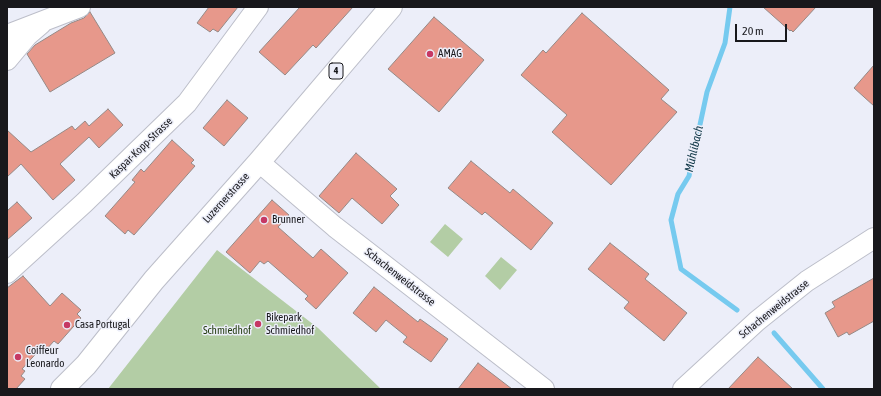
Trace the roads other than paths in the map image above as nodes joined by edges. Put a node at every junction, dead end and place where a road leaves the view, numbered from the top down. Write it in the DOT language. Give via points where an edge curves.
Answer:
graph roads {
  1 [pos="80,7"];
  2 [pos="258,7"];
  3 [pos="391,7"];
  4 [pos="45,20"];
  5 [pos="7,35"];
  6 [pos="7,60"];
  7 [pos="259,162"];
  8 [pos="874,238"];
  9 [pos="7,273"];
  10 [pos="62,389"];
  11 [pos="544,389"];
  12 [pos="683,389"];
  1 -- 4 [label="street"];
  2 -- 9 [label="street, Kaspar-Kopp-Strasse" via="187,103"];
  3 -- 7 [label="main road, Luzernerstrasse / 4"];
  4 -- 5 [label="street"];
  4 -- 6 [label="street"];
  7 -- 10 [label="main road, Luzernerstrasse / 4" via="168,263 86,365"];
  7 -- 11 [label="street, Schachenweidstrasse" via="335,227"];
  8 -- 12 [label="street, Schachenweidstrasse" via="807,281 757,321"];
}
